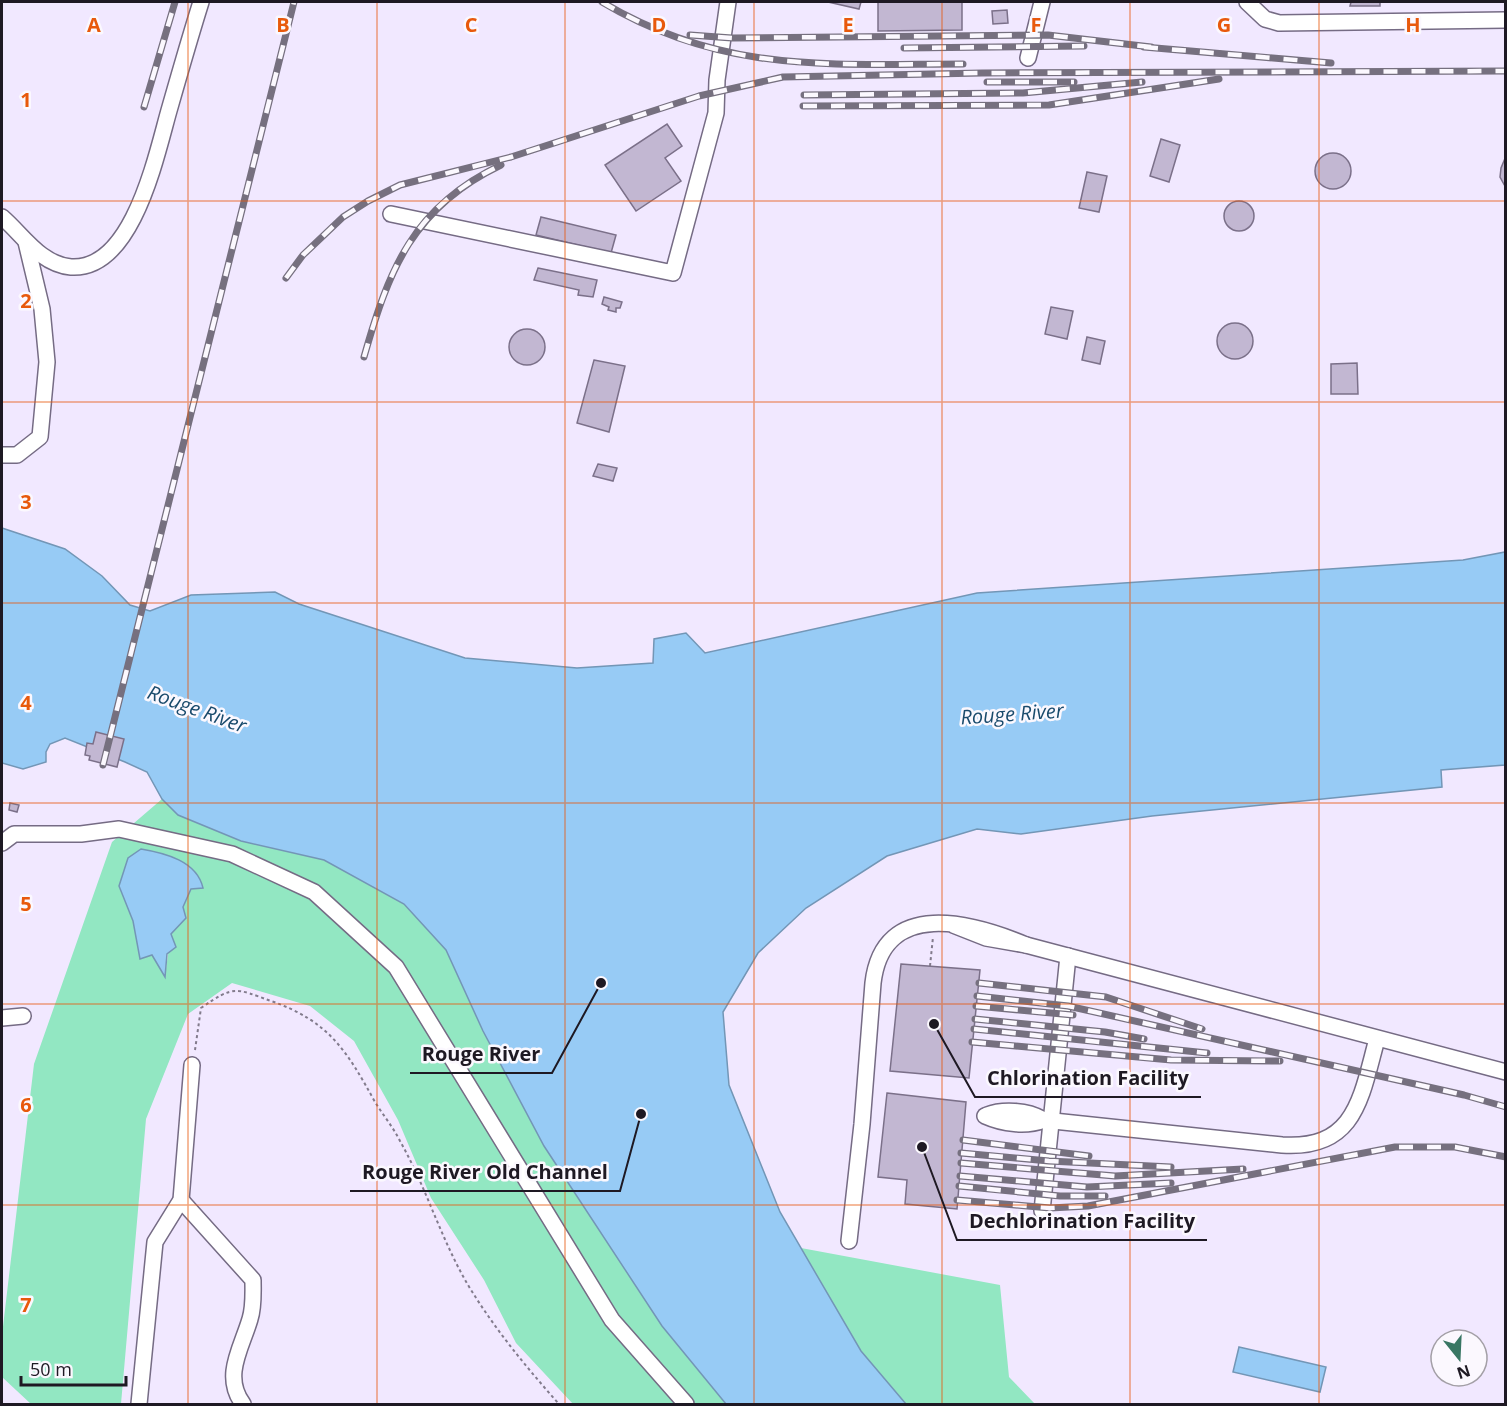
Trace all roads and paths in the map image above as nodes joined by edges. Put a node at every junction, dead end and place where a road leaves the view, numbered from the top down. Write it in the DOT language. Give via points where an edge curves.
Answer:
graph roads {
  1 [pos="201,2"];
  2 [pos="728,2"];
  3 [pos="1042,2"];
  4 [pos="1248,2"];
  5 [pos="1506,20"];
  6 [pos="1028,58"];
  7 [pos="391,214"];
  8 [pos="2,217"];
  9 [pos="26,242"];
  10 [pos="2,455"];
  11 [pos="2,843"];
  12 [pos="935,923"];
  13 [pos="1068,956"];
  14 [pos="930,966"];
  15 [pos="23,1017"];
  16 [pos="2,1018"];
  17 [pos="1377,1039"];
  18 [pos="192,1065"];
  19 [pos="1506,1072"];
  20 [pos="1048,1120"];
  21 [pos="181,1200"];
  22 [pos="1042,1211"];
  23 [pos="849,1241"];
  24 [pos="139,1404"];
  25 [pos="243,1404"];
  26 [pos="559,1404"];
  27 [pos="686,1404"];
  1 -- 9 [label="lane" via="145,192 118,242 89,264 71,267 49,260"];
  2 -- 7 [label="lane" via="716,113 673,273"];
  3 -- 6 [label="lane"];
  4 -- 5 [label="lane" via="1265,19 1279,23"];
  8 -- 9 [label="lane"];
  9 -- 10 [label="lane" via="42,309 47,362 40,437 17,455"];
  11 -- 27 [label="lane" via="14,834 81,834 119,829 232,854 314,892 396,967 612,1320"];
  12 -- 13 [label="lane"];
  12 -- 14 [label="path"];
  12 -- 23 [label="lane" via="910,928 895,938 874,973"];
  13 -- 17 [label="lane"];
  13 -- 20 [label="lane"];
  15 -- 16 [label="lane"];
  17 -- 19 [label="lane"];
  17 -- 20 [label="lane" via="1355,1111 1338,1132 1312,1144 1282,1145"];
  18 -- 21 [label="lane"];
  18 -- 26 [label="path" via="201,1008 224,992 240,990 299,1010 334,1038 362,1074 400,1141 468,1284 524,1364"];
  20 -- 22 [label="lane"];
  21 -- 24 [label="lane" via="155,1242"];
  21 -- 25 [label="lane" via="254,1281 251,1317 233,1362 237,1397"];
}
